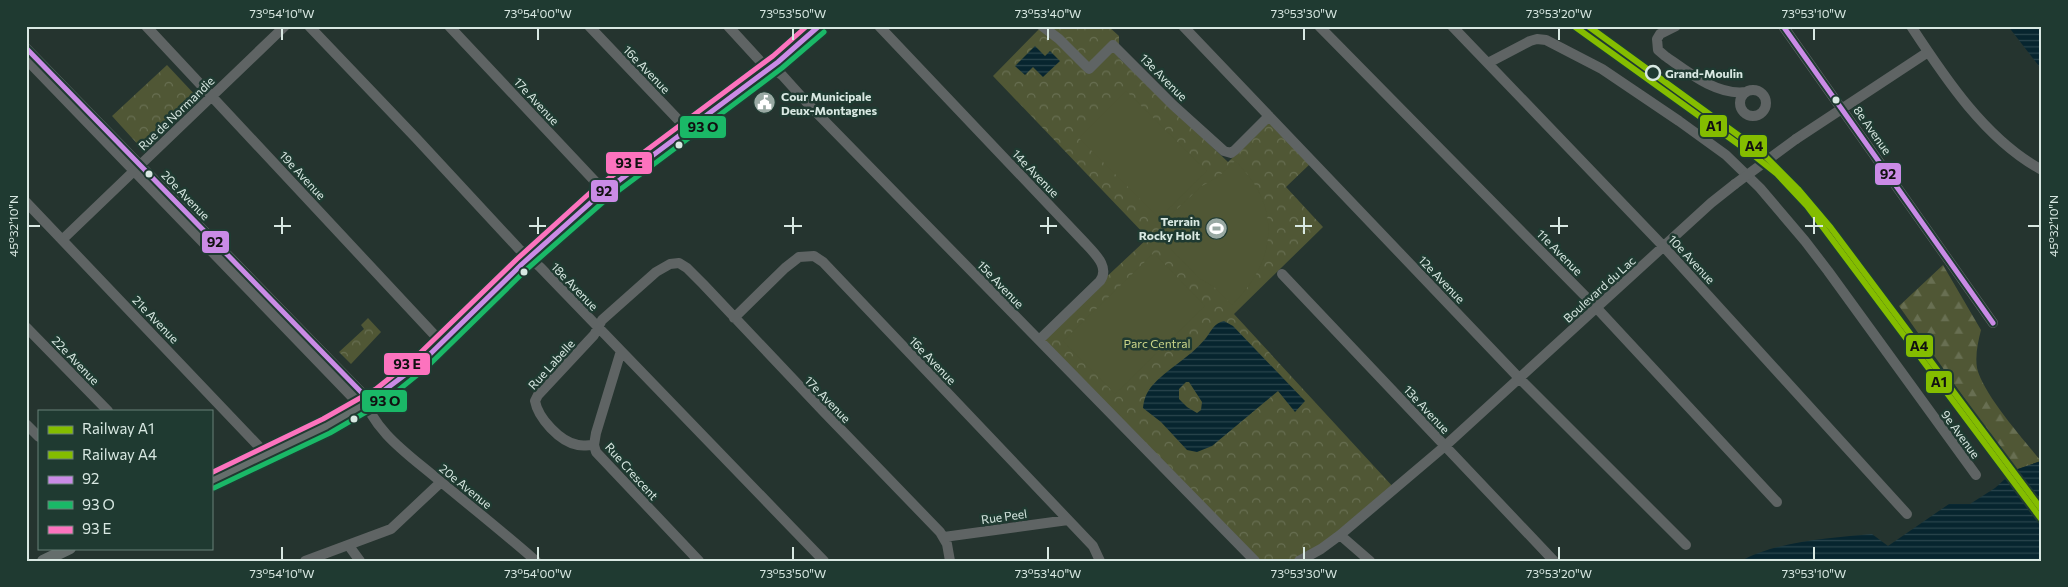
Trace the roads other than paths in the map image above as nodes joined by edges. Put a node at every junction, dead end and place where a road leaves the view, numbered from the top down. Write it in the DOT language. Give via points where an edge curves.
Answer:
graph roads {
  1 [pos="146,26"];
  2 [pos="285,26"];
  3 [pos="309,26"];
  4 [pos="449,26"];
  5 [pos="589,26"];
  6 [pos="728,26"];
  7 [pos="819,26"];
  8 [pos="879,26"];
  9 [pos="1042,26"];
  10 [pos="1319,26"];
  11 [pos="1452,26"];
  12 [pos="1676,26"];
  13 [pos="1783,26"];
  14 [pos="1911,26"];
  15 [pos="1185,27"];
  16 [pos="26,48"];
  17 [pos="1928,52"];
  18 [pos="26,60"];
  19 [pos="1488,63"];
  20 [pos="770,68"];
  21 [pos="1720,90"];
  22 [pos="1746,92"];
  23 [pos="212,96"];
  24 [pos="1842,110"];
  25 [pos="1742,112"];
  26 [pos="1270,116"];
  27 [pos="687,129"];
  28 [pos="137,168"];
  29 [pos="2042,170"];
  30 [pos="606,192"];
  31 [pos="26,202"];
  32 [pos="63,239"];
  33 [pos="1664,247"];
  34 [pos="530,258"];
  35 [pos="1282,274"];
  36 [pos="1597,307"];
  37 [pos="734,318"];
  38 [pos="1993,322"];
  39 [pos="26,327"];
  40 [pos="598,328"];
  41 [pos="1039,340"];
  42 [pos="441,342"];
  43 [pos="622,351"];
  44 [pos="1519,378"];
  45 [pos="366,404"];
  46 [pos="104,409"];
  47 [pos="26,424"];
  48 [pos="38,436"];
  49 [pos="594,446"];
  50 [pos="1445,446"];
  51 [pos="267,455"];
  52 [pos="1976,475"];
  53 [pos="212,481"];
  54 [pos="442,482"];
  55 [pos="1777,502"];
  56 [pos="1907,514"];
  57 [pos="1068,520"];
  58 [pos="1340,535"];
  59 [pos="944,537"];
  60 [pos="1686,545"];
  61 [pos="349,546"];
  62 [pos="59,557"];
  63 [pos="43,561"];
  64 [pos="305,561"];
  65 [pos="360,561"];
  66 [pos="536,561"];
  67 [pos="699,561"];
  68 [pos="824,561"];
  69 [pos="950,561"];
  70 [pos="1100,561"];
  71 [pos="1255,561"];
  72 [pos="1299,561"];
  73 [pos="1370,561"];
  74 [pos="1554,561"];
  1 -- 23 [label="street, 19e Avenue"];
  2 -- 23 [label="street, Rue de Normandie"];
  3 -- 34 [label="street, 18e Avenue"];
  4 -- 30 [label="street, 17e Avenue"];
  5 -- 27 [label="street, 16e Avenue"];
  6 -- 20 [label="street, 15e Avenue"];
  7 -- 20 [label="main road"];
  8 -- 41 [label="street, 14e Avenue" via="1103,265 1102,278"];
  9 -- 26 [label="street, 13e Avenue" via="1089,69 1114,45 1224,151 1231,153 1235,150"];
  10 -- 36 [label="street, 11e Avenue"];
  11 -- 19 [label="street, 10e Avenue"];
  12 -- 21 [label="street" via="1660,34 1656,45 1665,56"];
  13 -- 24 [label="street, 8e Avenue"];
  14 -- 17 [label="street"];
  15 -- 26 [label="street, 12e Avenue"];
  16 -- 28 [label="street, 20e Avenue"];
  17 -- 24 [label="street, Boulevard du Lac"];
  17 -- 29 [label="street" via="1966,103 2002,141 2021,158"];
  18 -- 28 [label="street, 20e Avenue"];
  19 -- 33 [label="street, 10e Avenue"];
  19 -- 52 [label="street, 9e Avenue" via="1530,41 1546,40 1602,69 1726,155 1760,188 1805,241"];
  20 -- 27 [label="main road"];
  20 -- 41 [label="street, 15e Avenue" via="782,75 808,106"];
  21 -- 22 [label="street"];
  21 -- 25 [label="street"];
  22 -- 25 [label="street" via="1740,103"];
  22 -- 25 [label="street" via="1759,91 1765,97 1766,105 1759,115 1750,116"];
  23 -- 28 [label="street, Rue de Normandie"];
  23 -- 42 [label="street, 19e Avenue"];
  24 -- 33 [label="street, Boulevard du Lac, bridge" via="1735,184"];
  24 -- 38 [label="street, 8e Avenue"];
  26 -- 44 [label="street, 12e Avenue"];
  27 -- 30 [label="main road"];
  28 -- 32 [label="street, Rue de Normandie"];
  28 -- 45 [label="street, 20e Avenue" via="364,394"];
  30 -- 34 [label="main road"];
  31 -- 32 [label="street, 21e Avenue"];
  32 -- 51 [label="street, 21e Avenue"];
  33 -- 36 [label="street, Boulevard du Lac"];
  33 -- 56 [label="street, 10e Avenue"];
  34 -- 40 [label="street, 18e Avenue"];
  34 -- 42 [label="main road"];
  35 -- 50 [label="street, 13e Avenue"];
  36 -- 44 [label="street, Boulevard du Lac"];
  36 -- 55 [label="street, 11e Avenue"];
  37 -- 40 [label="street, 17e Avenue" via="687,268 676,263 656,272 602,320"];
  37 -- 57 [label="street, 16e Avenue" via="785,268 800,257 814,256"];
  37 -- 59 [label="street, 17e Avenue"];
  39 -- 46 [label="street, 22e Avenue"];
  40 -- 43 [label="street, 18e Avenue"];
  40 -- 49 [label="street, Rue Labelle" via="535,401 540,416 564,440"];
  41 -- 71 [label="street, 15e Avenue"];
  42 -- 45 [label="main road" via="422,362"];
  43 -- 49 [label="street, Rue Crescent"];
  43 -- 68 [label="street, 18e Avenue"];
  44 -- 50 [label="street, Boulevard du Lac"];
  44 -- 60 [label="street, 12e Avenue"];
  45 -- 51 [label="main road"];
  45 -- 54 [label="street, 20e Avenue" via="394,441"];
  47 -- 48 [label="street"];
  49 -- 67 [label="street, Rue Crescent" via="605,463"];
  50 -- 58 [label="street, Boulevard du Lac"];
  50 -- 74 [label="street, 13e Avenue"];
  51 -- 53 [label="main road"];
  54 -- 61 [label="street" via="391,529"];
  54 -- 66 [label="street, 20e Avenue"];
  57 -- 59 [label="street, Rue Peel"];
  57 -- 70 [label="street, 16e Avenue" via="1093,546"];
  58 -- 72 [label="street, Boulevard du Lac"];
  58 -- 73 [label="street"];
  59 -- 69 [label="street, 17e Avenue"];
  61 -- 64 [label="street"];
  61 -- 65 [label="street"];
  62 -- 63 [label="main road"];
}
